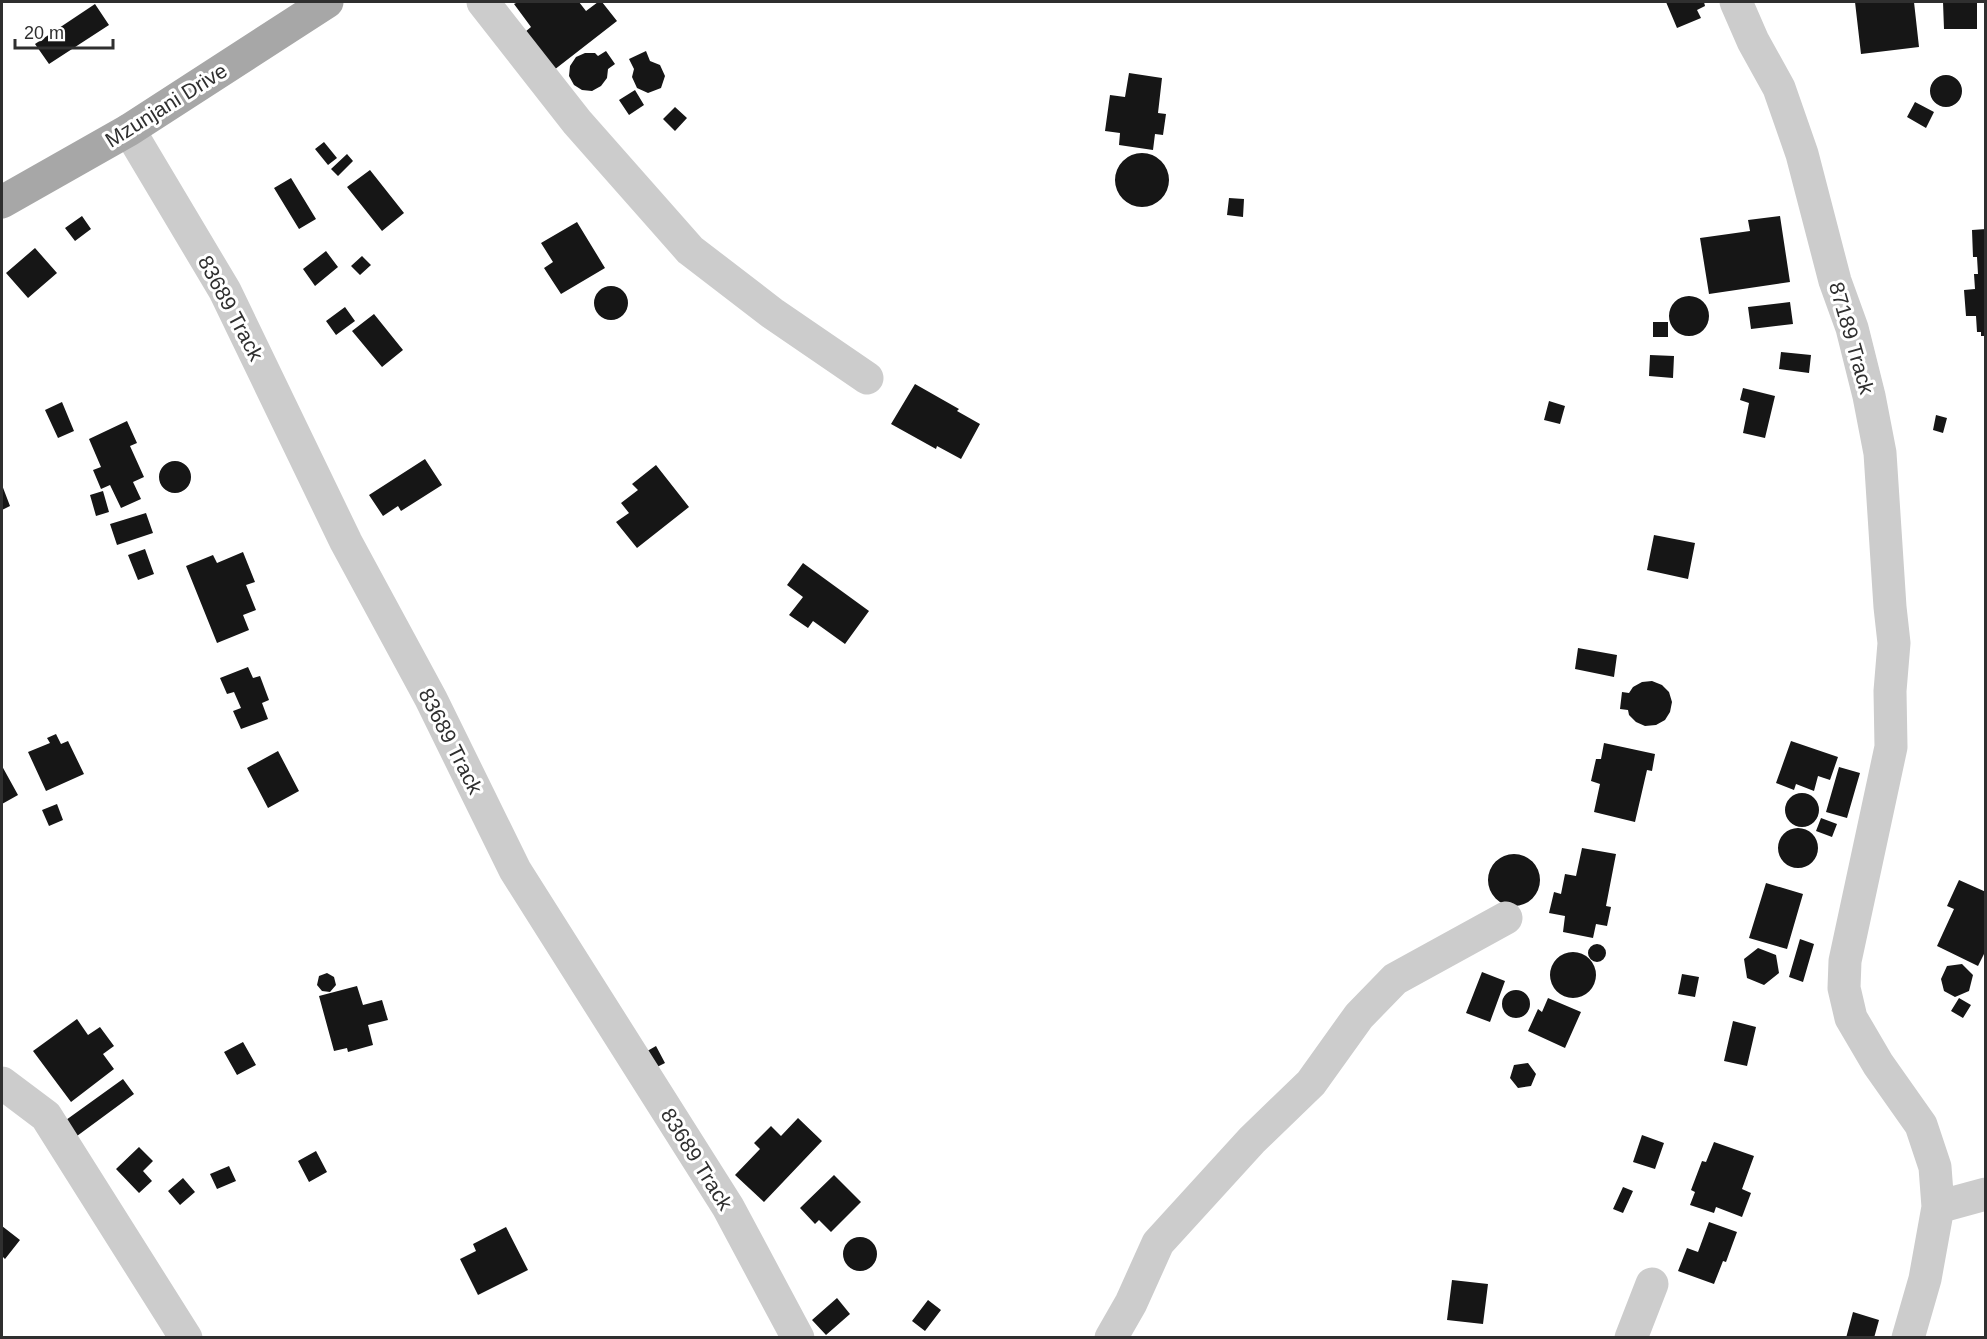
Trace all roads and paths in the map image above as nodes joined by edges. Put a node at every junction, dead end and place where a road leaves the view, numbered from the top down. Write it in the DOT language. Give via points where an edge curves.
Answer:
graph roads {
  1 [pos="327,2"];
  2 [pos="483,2"];
  3 [pos="1736,2"];
  4 [pos="129,130"];
  5 [pos="2,202"];
  6 [pos="867,378"];
  7 [pos="1506,918"];
  8 [pos="2,1083"];
  9 [pos="1986,1194"];
  10 [pos="1938,1207"];
  11 [pos="1652,1284"];
  12 [pos="186,1338"];
  13 [pos="798,1338"];
  14 [pos="1111,1338"];
  15 [pos="1631,1338"];
  16 [pos="1908,1338"];
  1 -- 4 [label="main road, Mzunjani Drive"];
  2 -- 6 [label="street" via="578,122 690,250 772,314"];
  3 -- 10 [label="street, 87189 Track" via="1779,88 1802,154 1835,281 1852,328 1880,453 1894,642 1891,747 1845,962 1844,988 1851,1018 1921,1125 1935,1167"];
  4 -- 5 [label="main road, Mzunjani Drive"];
  4 -- 13 [label="street, 83689 Track" via="225,291 346,542 431,699 515,870 728,1207"];
  7 -- 14 [label="street" via="1395,979 1359,1016 1311,1083 1252,1140 1158,1243"];
  8 -- 12 [label="street" via="46,1116"];
  9 -- 10 [label="street"];
  10 -- 16 [label="street, 87189 Track" via="1925,1279"];
  11 -- 15 [label="street"];
}
